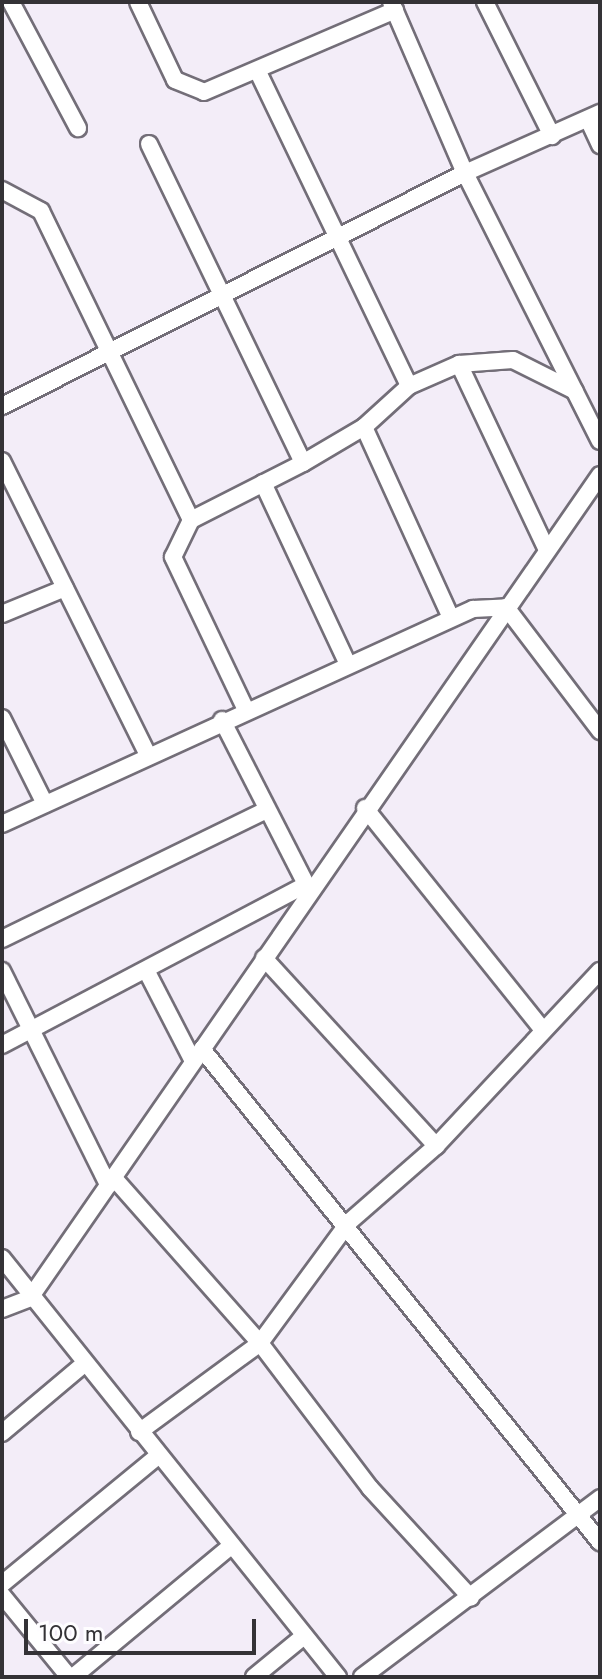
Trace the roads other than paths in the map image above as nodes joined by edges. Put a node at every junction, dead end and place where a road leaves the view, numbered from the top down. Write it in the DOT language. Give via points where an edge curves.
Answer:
graph roads {
  1 [pos="11,2"];
  2 [pos="138,2"];
  3 [pos="485,2"];
  4 [pos="393,6"];
  5 [pos="259,74"];
  6 [pos="594,116"];
  7 [pos="78,128"];
  8 [pos="552,136"];
  9 [pos="149,144"];
  10 [pos="600,145"];
  11 [pos="465,173"];
  12 [pos="2,190"];
  13 [pos="337,240"];
  14 [pos="223,296"];
  15 [pos="109,354"];
  16 [pos="459,364"];
  17 [pos="409,386"];
  18 [pos="575,391"];
  19 [pos="2,406"];
  20 [pos="364,427"];
  21 [pos="600,441"];
  22 [pos="2,461"];
  23 [pos="303,463"];
  24 [pos="600,475"];
  25 [pos="263,483"];
  26 [pos="191,520"];
  27 [pos="546,548"];
  28 [pos="65,588"];
  29 [pos="506,607"];
  30 [pos="2,614"];
  31 [pos="450,616"];
  32 [pos="347,662"];
  33 [pos="246,710"];
  34 [pos="2,718"];
  35 [pos="222,720"];
  36 [pos="600,731"];
  37 [pos="147,753"];
  38 [pos="45,804"];
  39 [pos="365,808"];
  40 [pos="265,811"];
  41 [pos="2,824"];
  42 [pos="307,888"];
  43 [pos="2,939"];
  44 [pos="264,958"];
  45 [pos="146,970"];
  46 [pos="2,971"];
  47 [pos="600,971"];
  48 [pos="542,1029"];
  49 [pos="32,1032"];
  50 [pos="2,1045"];
  51 [pos="197,1055"];
  52 [pos="436,1146"];
  53 [pos="111,1181"];
  54 [pos="348,1223"];
  55 [pos="2,1258"];
  56 [pos="30,1298"];
  57 [pos="2,1309"];
  58 [pos="260,1343"];
  59 [pos="84,1364"];
  60 [pos="139,1432"];
  61 [pos="2,1433"];
  62 [pos="158,1456"];
  63 [pos="600,1498"];
  64 [pos="578,1514"];
  65 [pos="600,1542"];
  66 [pos="231,1546"];
  67 [pos="2,1584"];
  68 [pos="2,1595"];
  69 [pos="471,1598"];
  70 [pos="304,1636"];
  71 [pos="71,1677"];
  72 [pos="254,1677"];
  73 [pos="338,1677"];
  74 [pos="362,1677"];
  1 -- 7 [label="street"];
  2 -- 5 [label="street" via="175,80 188,89 204,92"];
  3 -- 8 [label="street"];
  4 -- 5 [label="street"];
  4 -- 11 [label="street"];
  5 -- 13 [label="street"];
  6 -- 8 [label="street"];
  6 -- 10 [label="street"];
  8 -- 11 [label="street"];
  9 -- 14 [label="street"];
  11 -- 13 [label="street"];
  11 -- 18 [label="street"];
  12 -- 15 [label="street" via="41,211"];
  13 -- 14 [label="street"];
  13 -- 17 [label="street"];
  14 -- 15 [label="street"];
  14 -- 23 [label="street"];
  15 -- 19 [label="street"];
  15 -- 26 [label="street"];
  16 -- 17 [label="street"];
  16 -- 18 [label="street" via="513,360"];
  16 -- 27 [label="street"];
  17 -- 20 [label="street"];
  18 -- 21 [label="street"];
  20 -- 23 [label="street"];
  20 -- 31 [label="street"];
  22 -- 28 [label="street"];
  23 -- 25 [label="street"];
  24 -- 27 [label="street"];
  25 -- 26 [label="street"];
  25 -- 32 [label="street"];
  26 -- 33 [label="street" via="173,557"];
  27 -- 29 [label="street"];
  28 -- 30 [label="street"];
  28 -- 37 [label="street"];
  29 -- 31 [label="street"];
  29 -- 36 [label="street"];
  29 -- 39 [label="street"];
  31 -- 32 [label="street"];
  32 -- 33 [label="street"];
  33 -- 35 [label="street"];
  34 -- 38 [label="street"];
  35 -- 37 [label="street"];
  35 -- 40 [label="street"];
  37 -- 38 [label="street"];
  38 -- 41 [label="street"];
  39 -- 42 [label="street"];
  39 -- 48 [label="street"];
  40 -- 42 [label="street"];
  40 -- 43 [label="street"];
  42 -- 44 [label="street"];
  42 -- 45 [label="street"];
  44 -- 51 [label="street"];
  44 -- 52 [label="street"];
  45 -- 49 [label="street"];
  45 -- 51 [label="street"];
  46 -- 49 [label="street"];
  47 -- 48 [label="street"];
  48 -- 52 [label="street"];
  49 -- 50 [label="street"];
  49 -- 53 [label="street"];
  51 -- 53 [label="street"];
  51 -- 54 [label="street"];
  52 -- 54 [label="street"];
  53 -- 56 [label="street"];
  53 -- 58 [label="street"];
  54 -- 58 [label="street"];
  54 -- 64 [label="street"];
  55 -- 56 [label="street"];
  56 -- 57 [label="street"];
  56 -- 59 [label="street"];
  58 -- 60 [label="street"];
  58 -- 69 [label="street" via="370,1488"];
  59 -- 60 [label="street"];
  59 -- 61 [label="street"];
  60 -- 62 [label="street"];
  62 -- 66 [label="street"];
  62 -- 67 [label="street"];
  63 -- 64 [label="street"];
  64 -- 65 [label="street"];
  64 -- 69 [label="street"];
  66 -- 70 [label="street"];
  66 -- 71 [label="street"];
  68 -- 71 [label="street"];
  69 -- 74 [label="street"];
  70 -- 72 [label="street"];
  70 -- 73 [label="street"];
}
